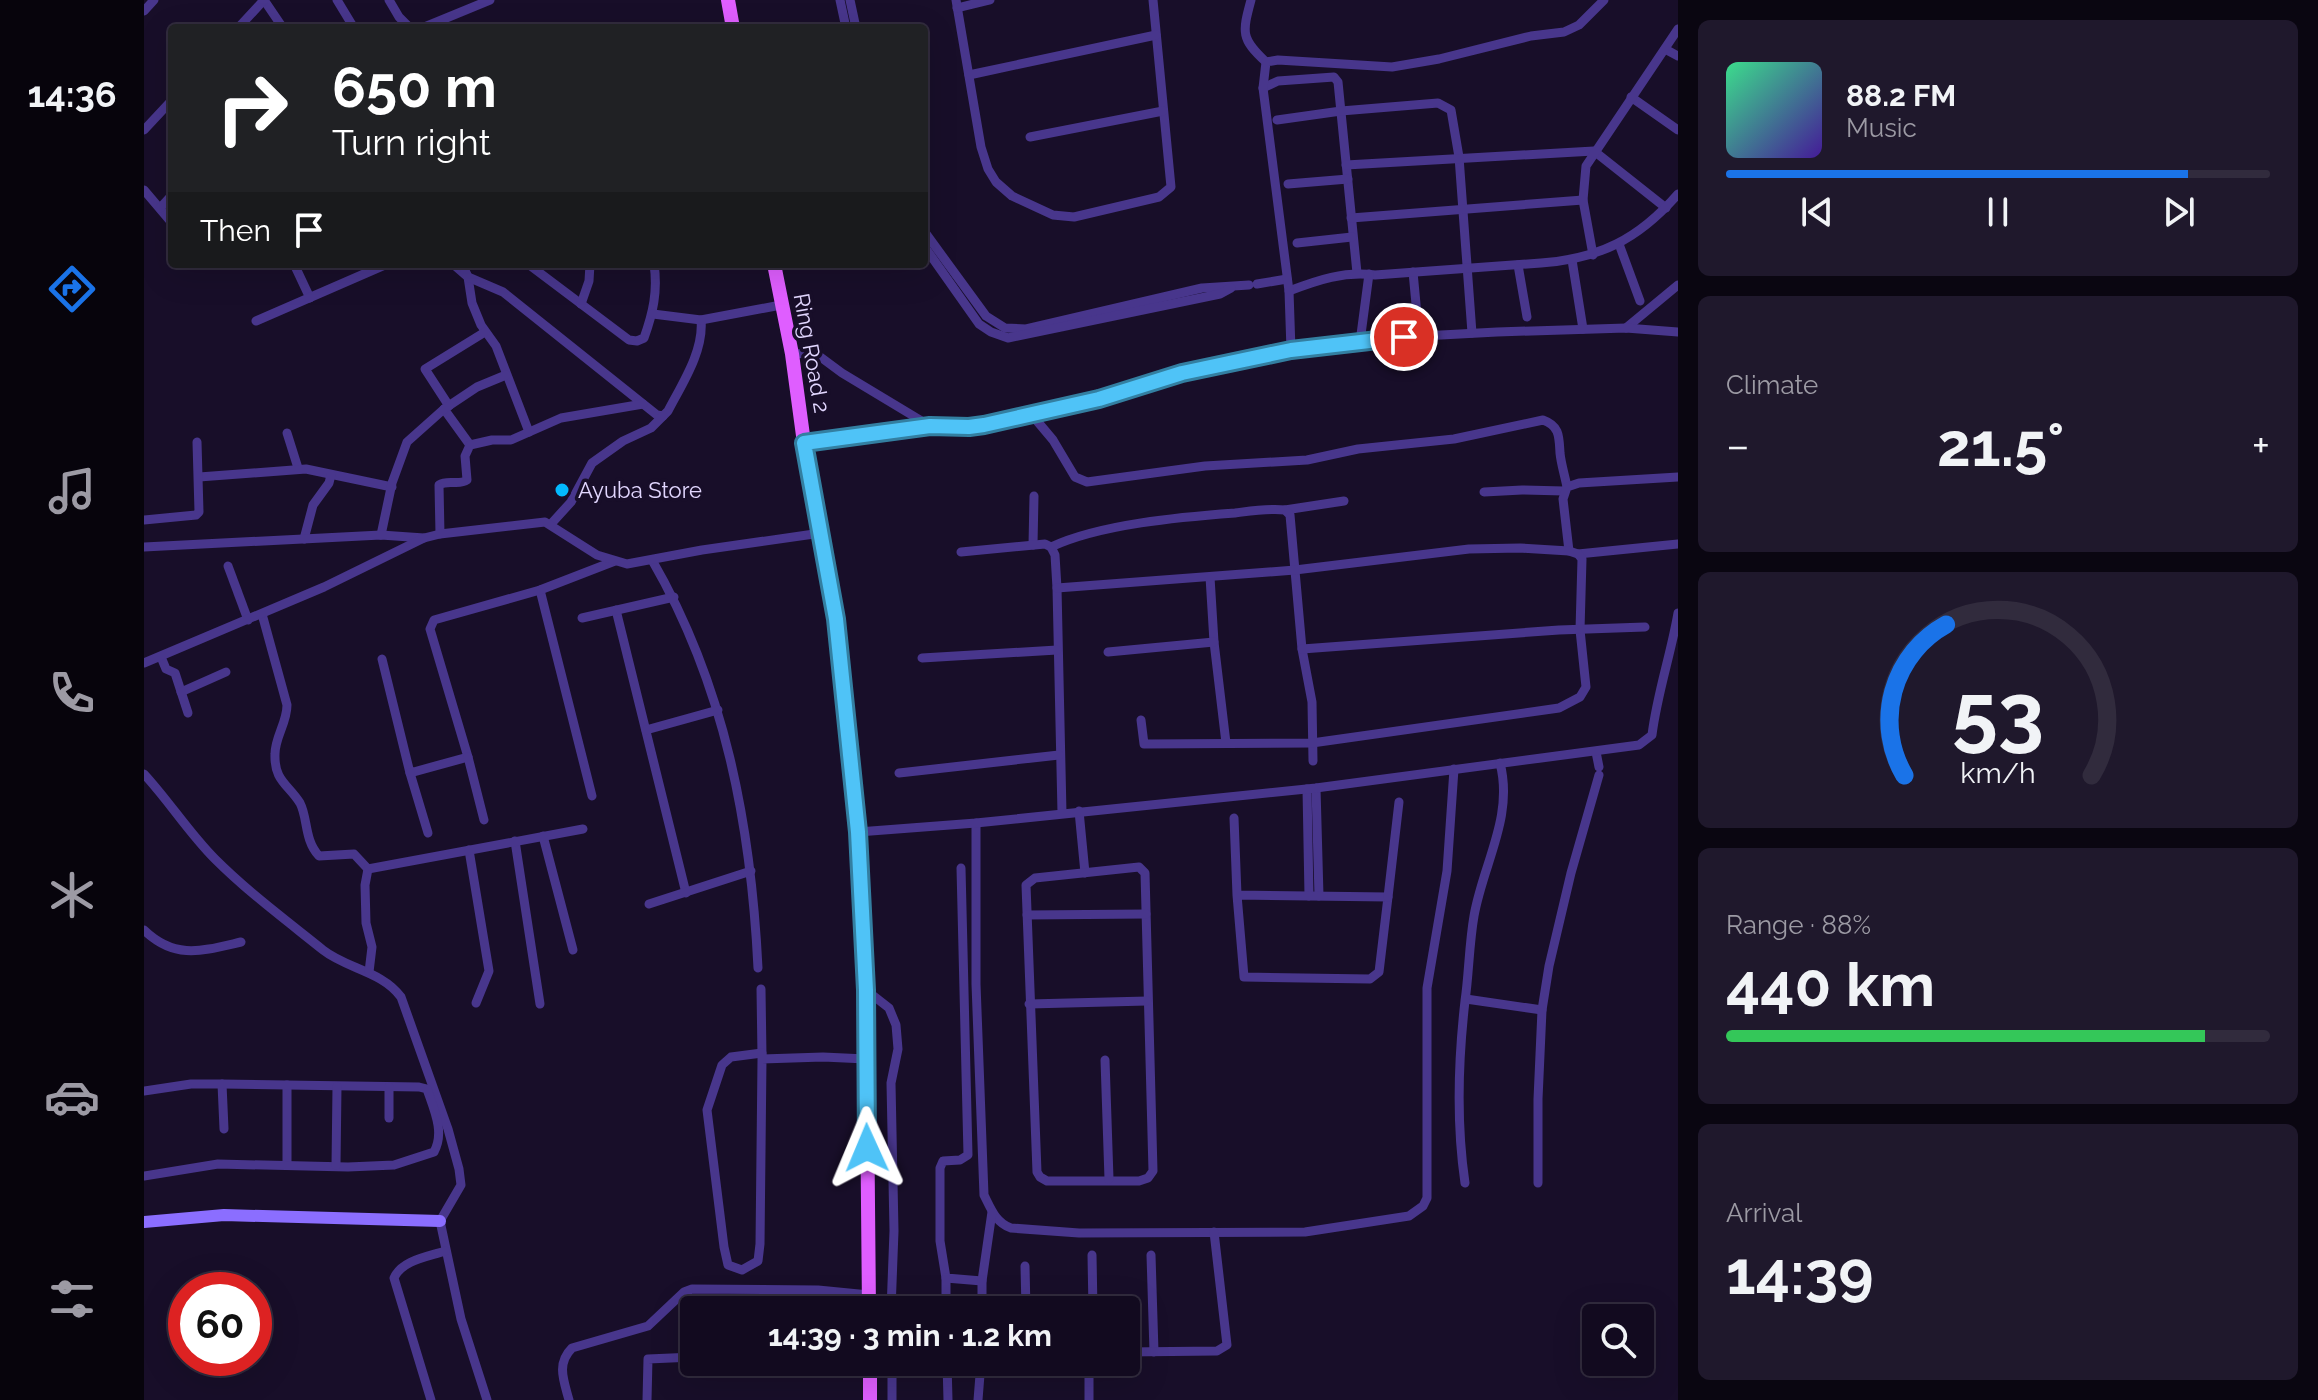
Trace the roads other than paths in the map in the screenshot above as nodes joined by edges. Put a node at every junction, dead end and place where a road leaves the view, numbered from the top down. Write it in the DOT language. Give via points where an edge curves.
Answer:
graph roads {
  1 [pos="154,0"];
  2 [pos="264,0"];
  3 [pos="337,0"];
  4 [pos="389,0"];
  5 [pos="490,0"];
  6 [pos="728,0"];
  7 [pos="840,0"];
  8 [pos="850,0"];
  9 [pos="990,0"];
  10 [pos="1153,0"];
  11 [pos="1251,0"];
  12 [pos="1604,0"];
  13 [pos="956,4"];
  14 [pos="144,11"];
  15 [pos="242,24"];
  16 [pos="280,24"];
  17 [pos="352,24"];
  18 [pos="406,24"];
  19 [pos="432,24"];
  20 [pos="732,24"];
  21 [pos="845,24"];
  22 [pos="855,24"];
  23 [pos="1678,29"];
  24 [pos="1156,35"];
  25 [pos="1665,49"];
  26 [pos="1678,56"];
  27 [pos="1266,62"];
  28 [pos="969,75"];
  29 [pos="1263,88"];
  30 [pos="1631,97"];
  31 [pos="168,104"];
  32 [pos="1163,111"];
  33 [pos="1341,111"];
  34 [pos="1277,120"];
  35 [pos="144,130"];
  36 [pos="1678,130"];
  37 [pos="1030,137"];
  38 [pos="1594,151"];
  39 [pos="1459,157"];
  40 [pos="1346,165"];
  41 [pos="1348,179"];
  42 [pos="1288,184"];
  43 [pos="144,190"];
  44 [pos="1678,194"];
  45 [pos="168,199"];
  46 [pos="1583,200"];
  47 [pos="160,208"];
  48 [pos="1666,208"];
  49 [pos="1464,211"];
  50 [pos="168,218"];
  51 [pos="1351,218"];
  52 [pos="928,237"];
  53 [pos="1352,237"];
  54 [pos="1297,243"];
  55 [pos="1619,244"];
  56 [pos="928,252"];
  57 [pos="1593,255"];
  58 [pos="1572,260"];
  59 [pos="1518,265"];
  60 [pos="296,268"];
  61 [pos="378,268"];
  62 [pos="458,268"];
  63 [pos="464,268"];
  64 [pos="533,268"];
  65 [pos="590,268"];
  66 [pos="654,268"];
  67 [pos="775,268"];
  68 [pos="1466,268"];
  69 [pos="1413,272"];
  70 [pos="1357,273"];
  71 [pos="1369,274"];
  72 [pos="468,277"];
  73 [pos="1287,279"];
  74 [pos="1678,285"];
  75 [pos="1289,291"];
  76 [pos="310,298"];
  77 [pos="1640,301"];
  78 [pos="581,304"];
  79 [pos="781,305"];
  80 [pos="653,314"];
  81 [pos="1527,317"];
  82 [pos="1095,318"];
  83 [pos="701,320"];
  84 [pos="256,321"];
  85 [pos="1626,328"];
  86 [pos="1583,329"];
  87 [pos="485,332"];
  88 [pos="1678,332"];
  89 [pos="1472,333"];
  90 [pos="1419,336"];
  91 [pos="1360,342"];
  92 [pos="1291,350"];
  93 [pos="792,354"];
  94 [pos="506,375"];
  95 [pos="643,404"];
  96 [pos="446,407"];
  97 [pos="1032,415"];
  98 [pos="663,416"];
  99 [pos="930,426"];
  100 [pos="529,432"];
  101 [pos="287,433"];
  102 [pos="197,442"];
  103 [pos="804,443"];
  104 [pos="470,445"];
  105 [pos="298,468"];
  106 [pos="331,475"];
  107 [pos="199,477"];
  108 [pos="1678,477"];
  109 [pos="392,487"];
  110 [pos="1566,489"];
  111 [pos="1484,492"];
  112 [pos="1034,496"];
  113 [pos="1344,501"];
  114 [pos="1285,510"];
  115 [pos="144,520"];
  116 [pos="551,524"];
  117 [pos="821,533"];
  118 [pos="440,534"];
  119 [pos="381,535"];
  120 [pos="424,538"];
  121 [pos="304,539"];
  122 [pos="1678,544"];
  123 [pos="1033,545"];
  124 [pos="144,547"];
  125 [pos="1051,547"];
  126 [pos="961,552"];
  127 [pos="1573,552"];
  128 [pos="652,560"];
  129 [pos="615,561"];
  130 [pos="228,566"];
  131 [pos="1295,570"];
  132 [pos="1210,577"];
  133 [pos="1057,588"];
  134 [pos="540,590"];
  135 [pos="674,597"];
  136 [pos="616,610"];
  137 [pos="1678,613"];
  138 [pos="262,614"];
  139 [pos="582,618"];
  140 [pos="248,620"];
  141 [pos="1645,627"];
  142 [pos="1580,630"];
  143 [pos="1214,642"];
  144 [pos="1302,649"];
  145 [pos="1057,650"];
  146 [pos="1108,652"];
  147 [pos="161,657"];
  148 [pos="922,658"];
  149 [pos="382,659"];
  150 [pos="144,663"];
  151 [pos="226,672"];
  152 [pos="181,692"];
  153 [pos="718,710"];
  154 [pos="188,713"];
  155 [pos="1141,720"];
  156 [pos="646,730"];
  157 [pos="1226,743"];
  158 [pos="1312,743"];
  159 [pos="1596,752"];
  160 [pos="1059,755"];
  161 [pos="468,757"];
  162 [pos="1313,761"];
  163 [pos="1500,763"];
  164 [pos="1454,769"];
  165 [pos="410,773"];
  166 [pos="899,773"];
  167 [pos="144,774"];
  168 [pos="1312,788"];
  169 [pos="592,796"];
  170 [pos="1399,802"];
  171 [pos="1079,811"];
  172 [pos="1062,813"];
  173 [pos="1234,818"];
  174 [pos="484,820"];
  175 [pos="976,823"];
  176 [pos="583,829"];
  177 [pos="858,832"];
  178 [pos="428,833"];
  179 [pos="543,836"];
  180 [pos="515,841"];
  181 [pos="469,850"];
  182 [pos="961,868"];
  183 [pos="368,869"];
  184 [pos="751,871"];
  185 [pos="1085,873"];
  186 [pos="686,893"];
  187 [pos="1237,895"];
  188 [pos="1314,896"];
  189 [pos="1388,897"];
  190 [pos="649,904"];
  191 [pos="1146,914"];
  192 [pos="1027,915"];
  193 [pos="144,930"];
  194 [pos="241,942"];
  195 [pos="573,950"];
  196 [pos="758,968"];
  197 [pos="369,972"];
  198 [pos="761,989"];
  199 [pos="866,990"];
  200 [pos="1466,999"];
  201 [pos="1147,1001"];
  202 [pos="476,1003"];
  203 [pos="540,1004"];
  204 [pos="1029,1004"];
  205 [pos="1542,1010"];
  206 [pos="762,1056"];
  207 [pos="866,1059"];
  208 [pos="1105,1060"];
  209 [pos="222,1084"];
  210 [pos="287,1085"];
  211 [pos="337,1087"];
  212 [pos="389,1087"];
  213 [pos="144,1091"];
  214 [pos="389,1118"];
  215 [pos="224,1129"];
  216 [pos="287,1164"];
  217 [pos="336,1165"];
  218 [pos="144,1176"];
  219 [pos="1109,1179"];
  220 [pos="1465,1183"];
  221 [pos="1538,1183"];
  222 [pos="992,1212"];
  223 [pos="440,1221"];
  224 [pos="144,1222"];
  225 [pos="1214,1232"];
  226 [pos="445,1251"];
  227 [pos="1092,1255"];
  228 [pos="1151,1255"];
  229 [pos="1025,1266"];
  230 [pos="946,1278"];
  231 [pos="982,1281"];
  232 [pos="844,1296"];
  233 [pos="869,1296"];
  234 [pos="892,1296"];
  235 [pos="946,1296"];
  236 [pos="982,1296"];
  237 [pos="1026,1296"];
  238 [pos="1093,1296"];
  239 [pos="1140,1352"];
  240 [pos="1154,1352"];
  241 [pos="680,1358"];
  242 [pos="870,1376"];
  243 [pos="892,1376"];
  244 [pos="947,1376"];
  245 [pos="980,1376"];
  246 [pos="1089,1376"];
  247 [pos="431,1400"];
  248 [pos="487,1400"];
  249 [pos="569,1400"];
  250 [pos="647,1400"];
  251 [pos="870,1400"];
  252 [pos="892,1400"];
  253 [pos="948,1400"];
  254 [pos="978,1400"];
  255 [pos="1089,1400"];
  1 -- 14 [label="street"];
  2 -- 15 [label="street"];
  2 -- 16 [label="street"];
  3 -- 17 [label="street"];
  4 -- 18 [label="street"];
  5 -- 19 [label="street"];
  6 -- 20 [label="main road"];
  7 -- 21 [label="street"];
  8 -- 22 [label="street"];
  9 -- 13 [label="street"];
  10 -- 24 [label="street"];
  11 -- 27 [label="street" via="1244,36"];
  12 -- 27 [label="street" via="1564,32 1439,59 1392,67"];
  13 -- 28 [label="street"];
  23 -- 25 [label="street"];
  24 -- 28 [label="street"];
  24 -- 32 [label="street"];
  25 -- 26 [label="street"];
  25 -- 30 [label="street"];
  27 -- 29 [label="street"];
  28 -- 32 [label="street" via="988,169 1012,196 1053,215 1074,217 1159,197 1171,187"];
  29 -- 33 [label="street" via="1278,81 1334,77"];
  29 -- 73 [label="street"];
  30 -- 36 [label="street"];
  30 -- 38 [label="street"];
  31 -- 35 [label="street"];
  32 -- 37 [label="street"];
  33 -- 34 [label="street"];
  33 -- 39 [label="street" via="1445,104 1451,110"];
  33 -- 40 [label="street"];
  38 -- 39 [label="street"];
  38 -- 46 [label="street" via="1586,166"];
  38 -- 48 [label="street"];
  39 -- 40 [label="street"];
  39 -- 49 [label="street"];
  40 -- 41 [label="street"];
  41 -- 42 [label="street"];
  41 -- 51 [label="street"];
  43 -- 47 [label="street"];
  44 -- 48 [label="street"];
  45 -- 47 [label="street"];
  46 -- 49 [label="street"];
  46 -- 57 [label="street"];
  47 -- 50 [label="street"];
  48 -- 55 [label="street"];
  49 -- 51 [label="street"];
  49 -- 68 [label="street"];
  51 -- 53 [label="street"];
  52 -- 82 [label="street" via="996,324 1026,329"];
  53 -- 54 [label="street"];
  53 -- 70 [label="street"];
  55 -- 57 [label="street"];
  55 -- 77 [label="street"];
  56 -- 82 [label="street" via="968,312 991,332 1008,338"];
  57 -- 58 [label="street"];
  58 -- 59 [label="street"];
  58 -- 86 [label="street"];
  59 -- 68 [label="street"];
  59 -- 81 [label="street"];
  60 -- 76 [label="street"];
  61 -- 76 [label="street"];
  62 -- 72 [label="street"];
  63 -- 72 [label="street"];
  64 -- 78 [label="street"];
  65 -- 78 [label="street"];
  66 -- 80 [label="street"];
  67 -- 79 [label="main road, Ring Road 2"];
  68 -- 69 [label="street"];
  68 -- 89 [label="street"];
  69 -- 71 [label="street"];
  69 -- 90 [label="street"];
  70 -- 71 [label="street"];
  70 -- 75 [label="street"];
  71 -- 91 [label="street"];
  72 -- 87 [label="street"];
  72 -- 95 [label="street" via="503,292"];
  73 -- 75 [label="street"];
  73 -- 82 [label="street"];
  74 -- 85 [label="street"];
  75 -- 92 [label="street"];
  76 -- 84 [label="street"];
  78 -- 80 [label="street" via="629,340 644,338"];
  79 -- 83 [label="street"];
  79 -- 93 [label="main road, Ring Road 2"];
  80 -- 83 [label="street"];
  83 -- 98 [label="street" via="691,366"];
  85 -- 86 [label="street"];
  85 -- 88 [label="street"];
  86 -- 89 [label="street"];
  87 -- 94 [label="street"];
  87 -- 96 [label="street" via="425,369"];
  89 -- 90 [label="street"];
  90 -- 91 [label="street"];
  91 -- 92 [label="street"];
  92 -- 97 [label="street" via="1182,373"];
  93 -- 99 [label="street" via="815,353"];
  93 -- 103 [label="main road, Ring Road 2"];
  94 -- 96 [label="street"];
  94 -- 100 [label="street"];
  95 -- 98 [label="street"];
  95 -- 100 [label="street" via="561,418"];
  96 -- 104 [label="street"];
  96 -- 109 [label="street" via="407,442"];
  97 -- 99 [label="street" via="969,427"];
  97 -- 110 [label="street" via="1075,477 1087,482 1205,466 1307,460 1543,420 1560,434"];
  98 -- 116 [label="street" via="592,463 571,502"];
  99 -- 103 [label="street"];
  100 -- 104 [label="street"];
  101 -- 105 [label="street"];
  102 -- 107 [label="street"];
  103 -- 117 [label="main road, Ring Road 2"];
  104 -- 118 [label="street" via="465,456 467,480 439,485"];
  105 -- 106 [label="street"];
  105 -- 107 [label="street"];
  106 -- 109 [label="street"];
  106 -- 121 [label="street" via="313,505"];
  107 -- 115 [label="street" via="196,515"];
  108 -- 110 [label="street" via="1579,483"];
  109 -- 119 [label="street"];
  110 -- 111 [label="street"];
  110 -- 127 [label="street"];
  112 -- 123 [label="street"];
  113 -- 114 [label="street"];
  114 -- 125 [label="street" via="1097,531"];
  114 -- 131 [label="street" via="1290,515"];
  116 -- 118 [label="street"];
  116 -- 129 [label="street"];
  117 -- 128 [label="street"];
  117 -- 177 [label="main road, Ring Road 2" via="836,619"];
  118 -- 120 [label="street"];
  119 -- 120 [label="street"];
  119 -- 121 [label="street"];
  120 -- 138 [label="street"];
  121 -- 124 [label="street"];
  122 -- 127 [label="street"];
  123 -- 125 [label="street"];
  123 -- 126 [label="street"];
  125 -- 133 [label="street"];
  127 -- 131 [label="street" via="1469,549"];
  127 -- 142 [label="street" via="1582,559"];
  128 -- 129 [label="street"];
  128 -- 135 [label="street"];
  129 -- 134 [label="street"];
  130 -- 140 [label="street"];
  131 -- 132 [label="street"];
  131 -- 144 [label="street"];
  132 -- 133 [label="street"];
  132 -- 143 [label="street"];
  133 -- 145 [label="street"];
  134 -- 161 [label="street" via="434,620 430,629"];
  134 -- 169 [label="street"];
  135 -- 136 [label="street"];
  135 -- 153 [label="street"];
  136 -- 139 [label="street"];
  136 -- 156 [label="street"];
  137 -- 159 [label="street" via="1652,735 1639,745"];
  138 -- 140 [label="street"];
  138 -- 183 [label="street" via="287,705 275,770 299,802 315,852 354,854"];
  140 -- 147 [label="street"];
  141 -- 142 [label="street"];
  142 -- 144 [label="street"];
  142 -- 158 [label="street" via="1586,687 1564,706"];
  143 -- 146 [label="street"];
  143 -- 157 [label="street"];
  144 -- 158 [label="street" via="1312,702"];
  145 -- 148 [label="street"];
  145 -- 160 [label="street"];
  147 -- 150 [label="street"];
  147 -- 152 [label="street" via="166,669 175,673"];
  149 -- 165 [label="street"];
  151 -- 152 [label="street"];
  152 -- 154 [label="street"];
  153 -- 156 [label="street"];
  153 -- 184 [label="street"];
  155 -- 157 [label="street" via="1144,744"];
  156 -- 186 [label="street"];
  157 -- 158 [label="street"];
  158 -- 162 [label="street"];
  159 -- 163 [label="street"];
  159 -- 205 [label="street" via="1599,771"];
  160 -- 166 [label="street"];
  160 -- 172 [label="street"];
  161 -- 165 [label="street"];
  161 -- 174 [label="street"];
  163 -- 164 [label="street"];
  163 -- 200 [label="street" via="1503,815 1475,910"];
  164 -- 168 [label="street"];
  164 -- 225 [label="street" via="1447,871 1427,988 1427,1198 1417,1212 1396,1219 1305,1232"];
  165 -- 178 [label="street"];
  167 -- 197 [label="street" via="233,875 331,956"];
  168 -- 171 [label="street"];
  168 -- 188 [label="street"];
  170 -- 189 [label="street"];
  171 -- 172 [label="street"];
  171 -- 185 [label="street"];
  172 -- 175 [label="street"];
  173 -- 187 [label="street"];
  175 -- 177 [label="street"];
  175 -- 222 [label="street" via="984,1195"];
  176 -- 179 [label="street"];
  177 -- 199 [label="main road, Ring Road 2"];
  179 -- 180 [label="street"];
  179 -- 195 [label="street"];
  180 -- 181 [label="street"];
  180 -- 203 [label="street"];
  181 -- 183 [label="street"];
  181 -- 202 [label="street" via="489,971"];
  182 -- 230 [label="street" via="968,1155 943,1161 940,1168"];
  183 -- 197 [label="street"];
  184 -- 186 [label="street"];
  184 -- 196 [label="street"];
  185 -- 191 [label="street" via="1139,867 1145,873"];
  185 -- 192 [label="street" via="1030,880"];
  186 -- 190 [label="street"];
  187 -- 188 [label="street"];
  187 -- 189 [label="street" via="1242,973 1247,979 1374,978"];
  188 -- 189 [label="street"];
  191 -- 192 [label="street"];
  191 -- 201 [label="street"];
  192 -- 204 [label="street"];
  193 -- 194 [label="street" via="180,952"];
  197 -- 223 [label="street" via="401,997 452,1142 461,1185"];
  198 -- 206 [label="street"];
  199 -- 207 [label="main road, Ring Road 2"];
  199 -- 234 [label="street" via="889,1008 896,1025"];
  200 -- 205 [label="street"];
  200 -- 220 [label="street" via="1458,1105"];
  201 -- 204 [label="street"];
  201 -- 219 [label="street" via="1153,1171 1139,1181"];
  204 -- 219 [label="street" via="1037,1172 1047,1181"];
  205 -- 221 [label="street"];
  206 -- 206 [label="street" via="731,1057 722,1065 707,1110 724,1247 728,1265 742,1270 758,1261 760,1244"];
  206 -- 207 [label="street"];
  207 -- 233 [label="main road, Ring Road 2"];
  208 -- 219 [label="street"];
  209 -- 210 [label="street"];
  209 -- 213 [label="street"];
  209 -- 215 [label="street"];
  210 -- 211 [label="street"];
  210 -- 216 [label="street"];
  211 -- 212 [label="street"];
  211 -- 217 [label="street"];
  212 -- 214 [label="street"];
  212 -- 217 [label="street" via="427,1089 437,1118 439,1141 434,1152 394,1165"];
  216 -- 217 [label="street"];
  216 -- 218 [label="street" via="218,1164"];
  222 -- 225 [label="street" via="1011,1228"];
  222 -- 231 [label="street"];
  223 -- 224 [label="street" via="224,1215"];
  223 -- 226 [label="street"];
  225 -- 240 [label="street" via="1227,1345 1217,1351"];
  226 -- 247 [label="street" via="408,1263 394,1278"];
  226 -- 248 [label="street"];
  227 -- 238 [label="street"];
  228 -- 240 [label="street"];
  229 -- 237 [label="street"];
  230 -- 231 [label="street"];
  230 -- 235 [label="street"];
  231 -- 236 [label="street"];
  232 -- 249 [label="street" via="818,1290 710,1287 684,1292 648,1326 572,1348 561,1373"];
  239 -- 240 [label="street"];
  241 -- 250 [label="street" via="648,1359"];
  242 -- 251 [label="main road"];
  243 -- 252 [label="street"];
  244 -- 253 [label="street"];
  245 -- 254 [label="street"];
  246 -- 255 [label="street"];
}
